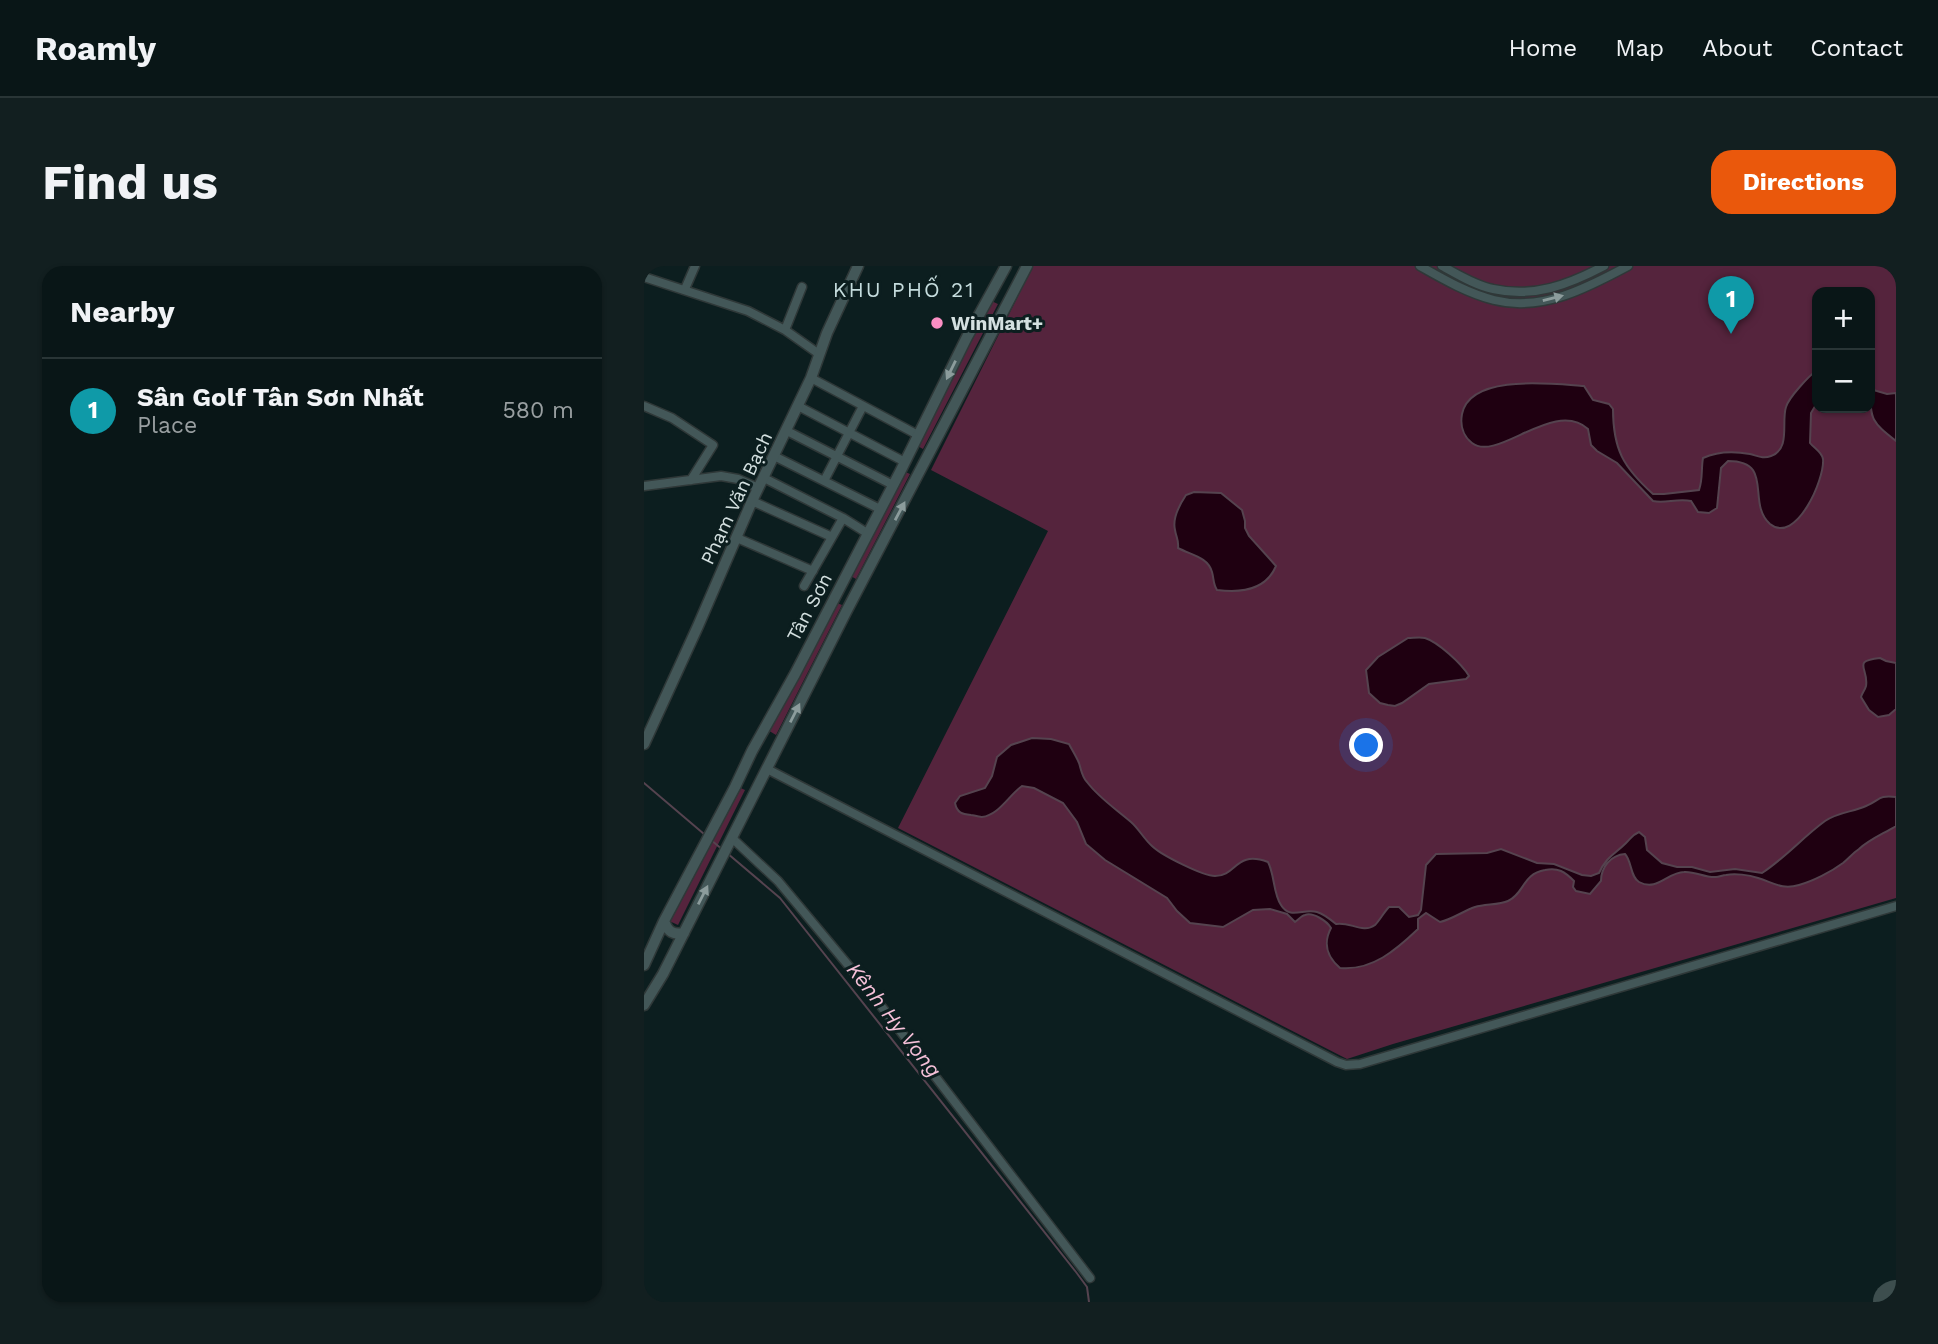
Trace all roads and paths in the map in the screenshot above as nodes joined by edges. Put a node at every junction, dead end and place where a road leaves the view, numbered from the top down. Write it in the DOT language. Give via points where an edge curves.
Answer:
graph roads {
  1 [pos="695,266"];
  2 [pos="858,266"];
  3 [pos="1006,266"];
  4 [pos="1027,266"];
  5 [pos="1420,266"];
  6 [pos="1442,266"];
  7 [pos="1628,266"];
  8 [pos="1608,269"];
  9 [pos="1451,271"];
  10 [pos="644,277"];
  11 [pos="1000,279"];
  12 [pos="1446,280"];
  13 [pos="1016,286"];
  14 [pos="802,287"];
  15 [pos="685,289"];
  16 [pos="1508,291"];
  17 [pos="987,300"];
  18 [pos="1506,302"];
  19 [pos="1004,308"];
  20 [pos="785,330"];
  21 [pos="820,354"];
  22 [pos="811,379"];
  23 [pos="798,406"];
  24 [pos="863,406"];
  25 [pos="644,407"];
  26 [pos="787,431"];
  27 [pos="849,432"];
  28 [pos="918,435"];
  29 [pos="912,449"];
  30 [pos="774,456"];
  31 [pos="837,456"];
  32 [pos="928,458"];
  33 [pos="903,467"];
  34 [pos="764,478"];
  35 [pos="916,479"];
  36 [pos="691,480"];
  37 [pos="824,481"];
  38 [pos="893,485"];
  39 [pos="644,486"];
  40 [pos="758,488"];
  41 [pos="752,501"];
  42 [pos="880,509"];
  43 [pos="843,518"];
  44 [pos="867,533"];
  45 [pos="832,537"];
  46 [pos="737,538"];
  47 [pos="813,571"];
  48 [pos="845,577"];
  49 [pos="804,586"];
  50 [pos="860,586"];
  51 [pos="833,600"];
  52 [pos="846,612"];
  53 [pos="759,740"];
  54 [pos="644,744"];
  55 [pos="776,752"];
  56 [pos="767,769"];
  57 [pos="741,774"];
  58 [pos="760,782"];
  59 [pos="732,839"];
  60 [pos="1896,906"];
  61 [pos="664,921"];
  62 [pos="684,933"];
  63 [pos="654,943"];
  64 [pos="673,953"];
  65 [pos="644,965"];
  66 [pos="644,1005"];
  67 [pos="1090,1278"];
  1 -- 15 [label="street"];
  2 -- 21 [label="street, Phạm Văn Bạch"];
  3 -- 11 [label="street, Tân Sơn"];
  4 -- 13 [label="street, Tân Sơn"];
  5 -- 12 [label="street"];
  6 -- 9 [label="street"];
  7 -- 8 [label="street"];
  8 -- 16 [label="street" via="1552,289"];
  18 -- 8 [label="street, one-way" via="1550,300 1574,292"];
  9 -- 12 [label="street"];
  9 -- 16 [label="street" via="1490,289"];
  10 -- 15 [label="street"];
  11 -- 13 [label="street" via="1003,287"];
  11 -- 17 [label="street, Tân Sơn"];
  12 -- 18 [label="street"];
  13 -- 19 [label="street, Tân Sơn"];
  14 -- 20 [label="street"];
  15 -- 20 [label="street" via="748,311"];
  16 -- 18 [label="street"];
  17 -- 19 [label="street" via="1000,297"];
  17 -- 28 [label="street, Tân Sơn, one-way"];
  19 -- 32 [label="street, Tân Sơn"];
  20 -- 21 [label="street"];
  21 -- 22 [label="street, Phạm Văn Bạch"];
  22 -- 23 [label="street, Phạm Văn Bạch"];
  22 -- 24 [label="street"];
  23 -- 26 [label="street, Phạm Văn Bạch"];
  23 -- 27 [label="street"];
  24 -- 27 [label="street"];
  24 -- 28 [label="street"];
  25 -- 36 [label="street" via="672,418 713,445"];
  26 -- 30 [label="street, Phạm Văn Bạch"];
  26 -- 31 [label="street"];
  27 -- 31 [label="street"];
  27 -- 33 [label="street"];
  28 -- 29 [label="street, Tân Sơn"];
  29 -- 32 [label="street" via="917,460"];
  29 -- 33 [label="street, Tân Sơn"];
  30 -- 34 [label="street, Phạm Văn Bạch"];
  30 -- 37 [label="street"];
  31 -- 37 [label="street"];
  31 -- 38 [label="street"];
  32 -- 35 [label="street, Tân Sơn"];
  33 -- 35 [label="street" via="915,472"];
  33 -- 38 [label="street, Tân Sơn"];
  34 -- 40 [label="street, Phạm Văn Bạch"];
  34 -- 43 [label="street"];
  50 -- 35 [label="street, Tân Sơn, one-way"];
  36 -- 39 [label="street"];
  36 -- 40 [label="street" via="721,476"];
  37 -- 42 [label="street"];
  38 -- 42 [label="street, Tân Sơn"];
  40 -- 41 [label="street, Phạm Văn Bạch"];
  41 -- 45 [label="street"];
  41 -- 46 [label="street, Phạm Văn Bạch"];
  42 -- 44 [label="street, Tân Sơn"];
  43 -- 44 [label="street"];
  43 -- 45 [label="street"];
  44 -- 48 [label="street, Tân Sơn"];
  45 -- 47 [label="street"];
  46 -- 47 [label="street"];
  46 -- 54 [label="street, Phạm Văn Bạch"];
  47 -- 49 [label="street"];
  48 -- 50 [label="street" via="848,586"];
  48 -- 51 [label="street, Tân Sơn"];
  50 -- 52 [label="street, Tân Sơn"];
  51 -- 52 [label="street" via="845,598"];
  51 -- 53 [label="street, Tân Sơn"];
  55 -- 52 [label="street, Tân Sơn, one-way"];
  53 -- 55 [label="street" via="770,738"];
  53 -- 57 [label="street, Tân Sơn"];
  55 -- 56 [label="street, Tân Sơn"];
  56 -- 58 [label="street, Tân Sơn"];
  56 -- 60 [label="street" via="1346,1065"];
  57 -- 58 [label="street" via="744,786"];
  57 -- 61 [label="street, Tân Sơn"];
  58 -- 59 [label="street, Tân Sơn"];
  62 -- 59 [label="street, Tân Sơn, one-way"];
  59 -- 67 [label="street" via="778,881 868,989"];
  61 -- 62 [label="street" via="671,933"];
  61 -- 63 [label="street, Tân Sơn"];
  62 -- 64 [label="street"];
  63 -- 64 [label="street" via="666,943"];
  63 -- 65 [label="street, Tân Sơn"];
  64 -- 66 [label="street"];
}
